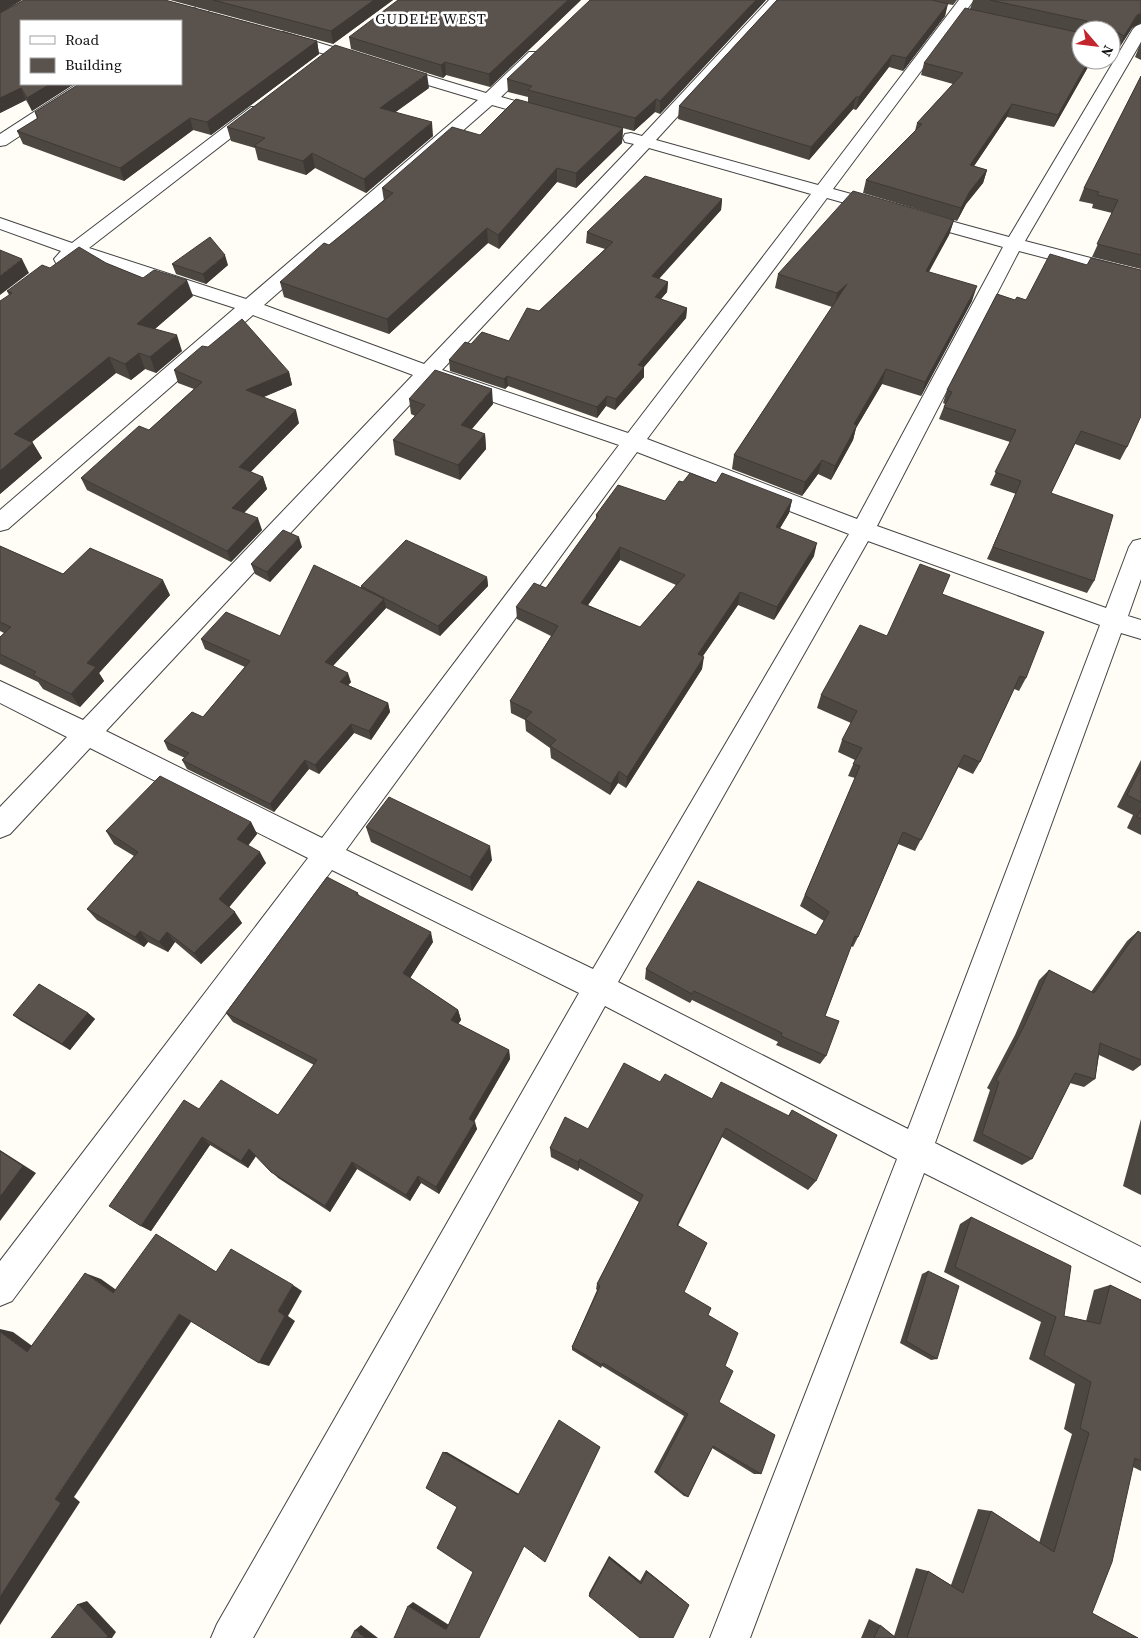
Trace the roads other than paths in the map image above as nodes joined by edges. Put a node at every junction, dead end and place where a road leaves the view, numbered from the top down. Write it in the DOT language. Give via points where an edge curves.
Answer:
graph roads {
  1 [pos="217,0"];
  2 [pos="777,0"];
  3 [pos="170,7"];
  4 [pos="960,10"];
  5 [pos="188,19"];
  6 [pos="214,19"];
  7 [pos="270,34"];
  8 [pos="351,40"];
  9 [pos="1131,45"];
  10 [pos="544,46"];
  11 [pos="335,51"];
  12 [pos="319,63"];
  13 [pos="86,85"];
  14 [pos="272,99"];
  15 [pos="488,99"];
  16 [pos="562,120"];
  17 [pos="618,135"];
  18 [pos="0,141"];
  19 [pos="645,142"];
  20 [pos="824,190"];
  21 [pos="0,223"];
  22 [pos="1013,245"];
  23 [pos="75,250"];
  24 [pos="52,267"];
  25 [pos="1141,277"];
  26 [pos="248,306"];
  27 [pos="429,373"];
  28 [pos="633,442"];
  29 [pos="0,523"];
  30 [pos="863,530"];
  31 [pos="1141,547"];
  32 [pos="1128,625"];
  33 [pos="0,691"];
  34 [pos="86,735"];
  35 [pos="0,826"];
  36 [pos="327,854"];
  37 [pos="599,987"];
  38 [pos="916,1152"];
  39 [pos="1141,1265"];
  40 [pos="0,1289"];
  41 [pos="231,1638"];
  42 [pos="730,1638"];
  1 -- 5 [label="street"];
  2 -- 19 [label="street"];
  3 -- 5 [label="street"];
  4 -- 20 [label="street"];
  5 -- 6 [label="street"];
  7 -- 11 [label="street"];
  8 -- 11 [label="street"];
  9 -- 22 [label="street"];
  10 -- 15 [label="street"];
  11 -- 12 [label="street"];
  11 -- 15 [label="street"];
  13 -- 18 [label="street"];
  14 -- 23 [label="street"];
  15 -- 16 [label="street"];
  15 -- 26 [label="street"];
  17 -- 19 [label="street"];
  19 -- 20 [label="street"];
  19 -- 27 [label="street"];
  20 -- 22 [label="street"];
  20 -- 28 [label="street"];
  21 -- 23 [label="street"];
  22 -- 25 [label="street"];
  22 -- 30 [label="street"];
  23 -- 24 [label="street"];
  23 -- 26 [label="street"];
  26 -- 27 [label="street"];
  26 -- 29 [label="street"];
  27 -- 28 [label="street"];
  27 -- 34 [label="street"];
  28 -- 30 [label="street"];
  28 -- 36 [label="street"];
  30 -- 32 [label="street"];
  30 -- 37 [label="street"];
  31 -- 32 [label="street"];
  32 -- 38 [label="street"];
  33 -- 34 [label="street"];
  34 -- 35 [label="street"];
  34 -- 36 [label="street"];
  36 -- 37 [label="street"];
  36 -- 40 [label="street"];
  37 -- 38 [label="street"];
  37 -- 41 [label="street"];
  38 -- 39 [label="street"];
  38 -- 42 [label="street"];
}
